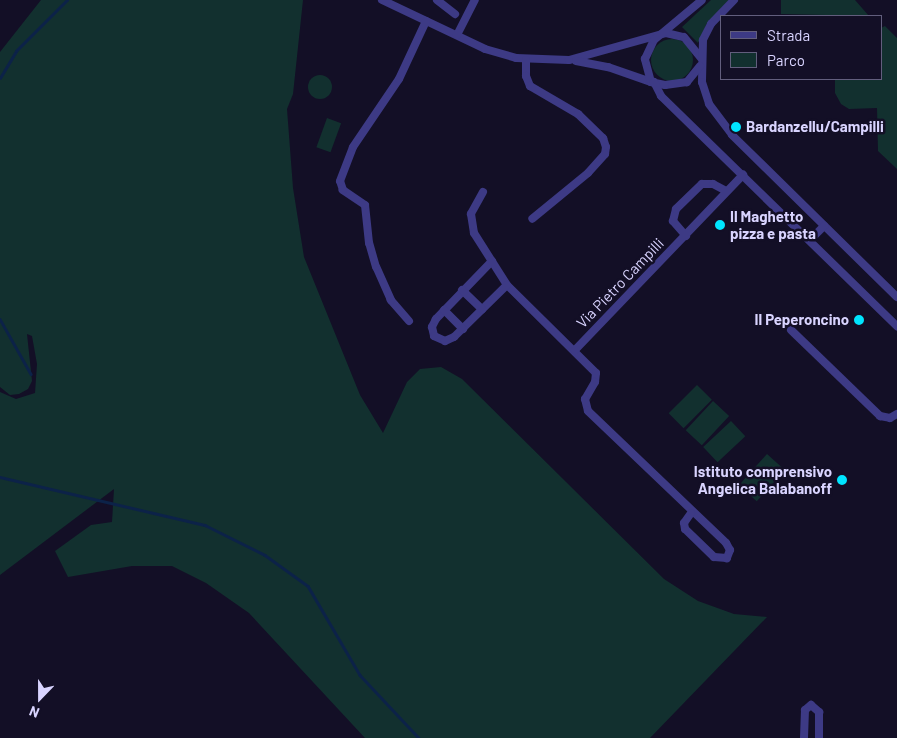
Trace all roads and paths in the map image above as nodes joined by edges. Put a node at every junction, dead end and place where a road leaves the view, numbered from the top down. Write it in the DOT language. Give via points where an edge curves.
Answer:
graph roads {
  1 [pos="382,0"];
  2 [pos="436,0"];
  3 [pos="474,0"];
  4 [pos="702,0"];
  5 [pos="734,0"];
  6 [pos="455,14"];
  7 [pos="721,15"];
  8 [pos="720,16"];
  9 [pos="426,21"];
  10 [pos="661,34"];
  11 [pos="457,35"];
  12 [pos="526,60"];
  13 [pos="569,60"];
  14 [pos="700,62"];
  15 [pos="653,82"];
  16 [pos="743,175"];
  17 [pos="726,191"];
  18 [pos="484,192"];
  19 [pos="532,220"];
  20 [pos="824,226"];
  21 [pos="686,236"];
  22 [pos="810,240"];
  23 [pos="492,261"];
  24 [pos="507,285"];
  25 [pos="462,290"];
  26 [pos="897,297"];
  27 [pos="482,309"];
  28 [pos="444,310"];
  29 [pos="409,321"];
  30 [pos="897,326"];
  31 [pos="463,329"];
  32 [pos="791,330"];
  33 [pos="574,350"];
  34 [pos="897,414"];
  35 [pos="691,513"];
  36 [pos="804,738"];
  37 [pos="819,738"];
  1 -- 9 [label="street"];
  2 -- 6 [label="street"];
  3 -- 11 [label="street"];
  4 -- 10 [label="street"];
  5 -- 7 [label="street"];
  8 -- 14 [label="street" via="707,31"];
  9 -- 11 [label="street"];
  9 -- 29 [label="street" via="399,79 350,154 341,178 342,188 364,202 370,248 381,282"];
  10 -- 13 [label="street"];
  10 -- 14 [label="street" via="684,37"];
  10 -- 15 [label="street" via="651,42 645,54"];
  11 -- 12 [label="street" via="494,52"];
  12 -- 13 [label="street"];
  12 -- 19 [label="street" via="526,80 530,86 578,114 603,138 606,147 588,173"];
  13 -- 15 [label="street" via="608,67"];
  14 -- 15 [label="street" via="692,78 681,84"];
  14 -- 20 [label="street" via="703,90 722,123"];
  15 -- 16 [label="street" via="661,96"];
  16 -- 17 [label="street, Via Pietro Campilli"];
  16 -- 22 [label="street"];
  17 -- 21 [label="street, Via Pietro Campilli"];
  17 -- 21 [label="street, Via Pietro Campilli" via="713,184 702,184 676,209 673,221"];
  18 -- 23 [label="street" via="473,208 471,221"];
  20 -- 22 [label="street"];
  20 -- 26 [label="street"];
  21 -- 33 [label="street, Via Pietro Campilli"];
  22 -- 30 [label="street"];
  23 -- 24 [label="street"];
  23 -- 25 [label="street"];
  24 -- 27 [label="street"];
  24 -- 33 [label="street"];
  25 -- 27 [label="street"];
  25 -- 28 [label="street"];
  27 -- 31 [label="street"];
  28 -- 31 [label="street"];
  28 -- 31 [label="street" via="432,325 435,338 448,340"];
  32 -- 34 [label="street" via="880,416 890,418"];
  33 -- 35 [label="street" via="596,373 585,399 588,411"];
  35 -- 35 [label="street" via="684,523 685,529 714,556 726,558 728,546"];
  36 -- 37 [label="street" via="804,713 810,705 819,712"];
}
